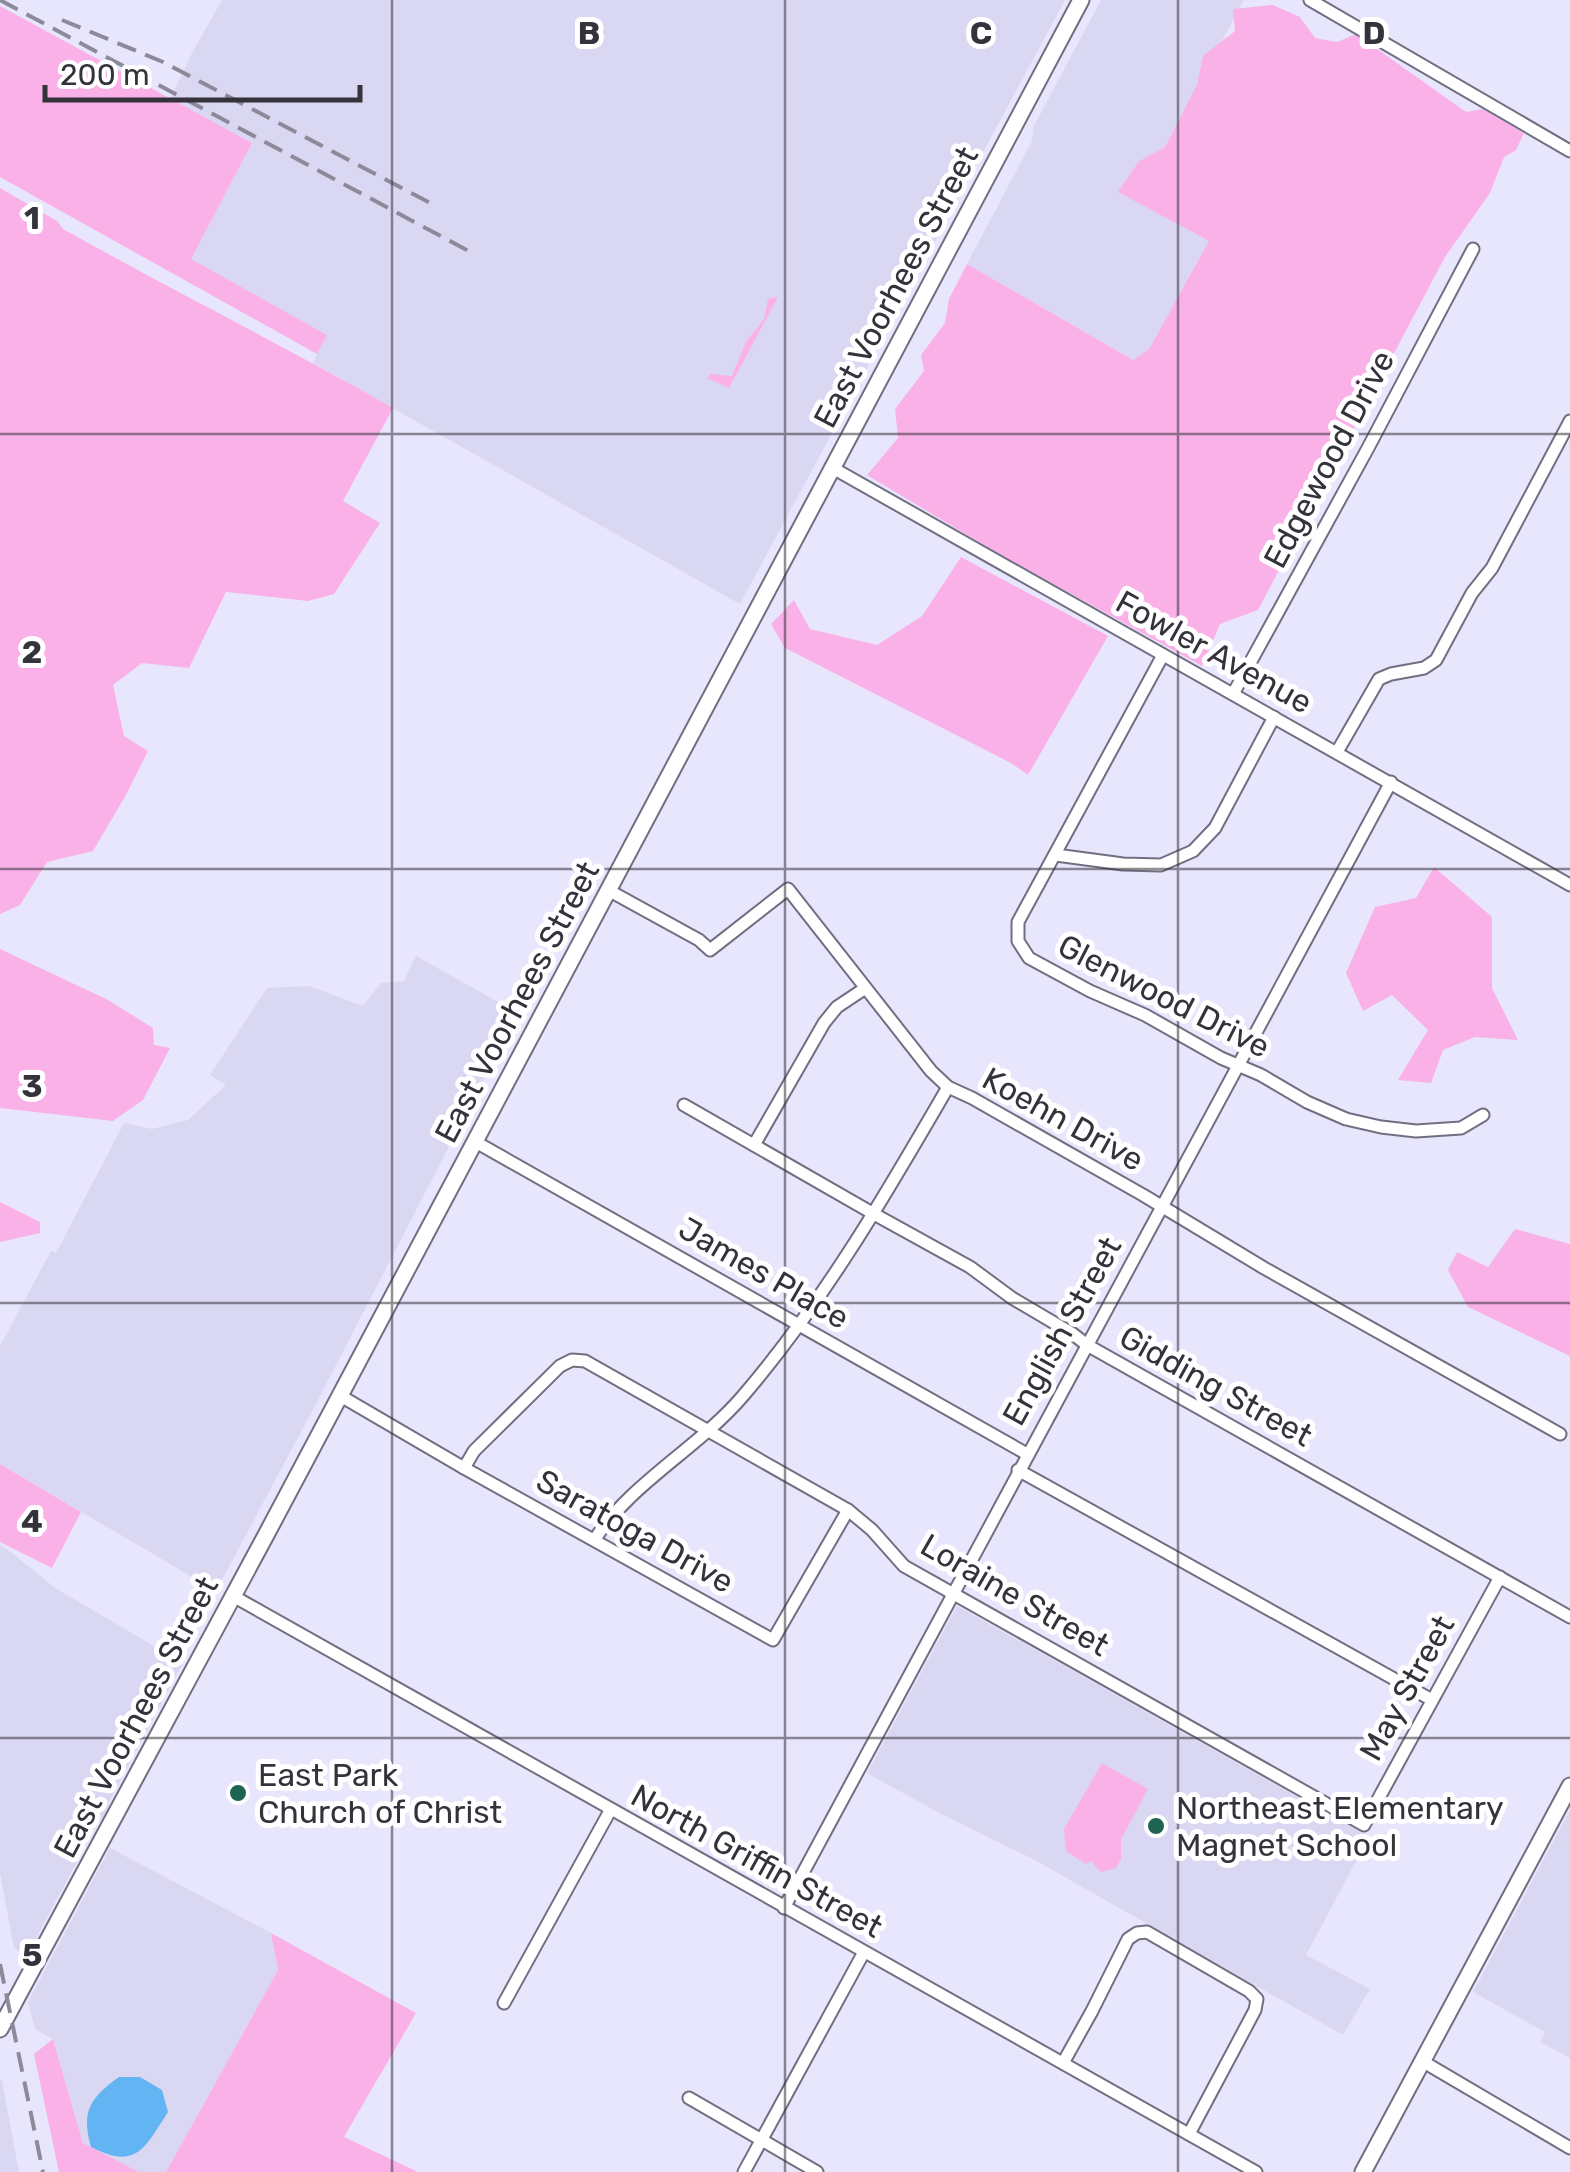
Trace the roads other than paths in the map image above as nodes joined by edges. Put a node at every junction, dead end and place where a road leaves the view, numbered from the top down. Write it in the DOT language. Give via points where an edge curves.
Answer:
graph roads {
  1 [pos="1080,0"];
  2 [pos="1310,0"];
  3 [pos="1570,150"];
  4 [pos="1472,249"];
  5 [pos="1570,421"];
  6 [pos="831,467"];
  7 [pos="1163,655"];
  8 [pos="1233,694"];
  9 [pos="1274,717"];
  10 [pos="1338,752"];
  11 [pos="1390,782"];
  12 [pos="1056,856"];
  13 [pos="1570,885"];
  14 [pos="608,890"];
  15 [pos="864,988"];
  16 [pos="1238,1066"];
  17 [pos="948,1087"];
  18 [pos="684,1105"];
  19 [pos="1483,1115"];
  20 [pos="474,1141"];
  21 [pos="754,1145"];
  22 [pos="1162,1207"];
  23 [pos="874,1214"];
  24 [pos="799,1325"];
  25 [pos="1086,1345"];
  26 [pos="339,1396"];
  27 [pos="708,1432"];
  28 [pos="1560,1434"];
  29 [pos="1027,1454"];
  30 [pos="464,1468"];
  31 [pos="1018,1470"];
  32 [pos="848,1510"];
  33 [pos="595,1539"];
  34 [pos="1500,1577"];
  35 [pos="953,1594"];
  36 [pos="232,1596"];
  37 [pos="1570,1617"];
  38 [pos="1432,1700"];
  39 [pos="1570,1786"];
  40 [pos="610,1810"];
  41 [pos="1364,1825"];
  42 [pos="784,1908"];
  43 [pos="864,1952"];
  44 [pos="504,2004"];
  45 [pos="0,2030"];
  46 [pos="1422,2061"];
  47 [pos="1063,2063"];
  48 [pos="689,2098"];
  49 [pos="1189,2134"];
  50 [pos="761,2140"];
  51 [pos="1570,2148"];
  52 [pos="744,2172"];
  53 [pos="818,2172"];
  54 [pos="1256,2172"];
  55 [pos="1363,2172"];
  1 -- 6 [label="main road, East Voorhees Street"];
  2 -- 3 [label="street"];
  4 -- 8 [label="street, Edgewood Drive"];
  5 -- 10 [label="street" via="1436,660 1378,680"];
  6 -- 7 [label="street, Fowler Avenue"];
  6 -- 14 [label="main road, East Voorhees Street"];
  7 -- 8 [label="street, Fowler Avenue"];
  7 -- 12 [label="street, Glenwood Drive"];
  8 -- 9 [label="street, Fowler Avenue"];
  9 -- 10 [label="street, Fowler Avenue"];
  9 -- 12 [label="street" via="1214,828 1193,851 1161,865"];
  10 -- 11 [label="street, Fowler Avenue"];
  11 -- 13 [label="street, Fowler Avenue"];
  11 -- 16 [label="street, English Street"];
  12 -- 16 [label="street, Glenwood Drive" via="1018,922 1018,941 1028,958"];
  14 -- 15 [label="street, Koehn Drive" via="710,950 788,889"];
  14 -- 20 [label="main road, East Voorhees Street"];
  15 -- 17 [label="street, Koehn Drive"];
  15 -- 21 [label="street" via="824,1023"];
  16 -- 19 [label="street, Glenwood Drive" via="1307,1102 1381,1127 1461,1128"];
  16 -- 22 [label="street, English Street"];
  17 -- 22 [label="street, Koehn Drive"];
  17 -- 23 [label="street"];
  18 -- 21 [label="street, Gidding Street"];
  20 -- 24 [label="street, James Place"];
  20 -- 26 [label="main road, East Voorhees Street"];
  21 -- 23 [label="street, Gidding Street"];
  22 -- 25 [label="street, English Street"];
  22 -- 28 [label="street, Koehn Drive"];
  23 -- 24 [label="street"];
  23 -- 25 [label="street, Gidding Street" via="970,1266"];
  24 -- 27 [label="street"];
  24 -- 29 [label="street, James Place"];
  25 -- 29 [label="street, English Street"];
  25 -- 34 [label="street, Gidding Street"];
  26 -- 30 [label="street, Saratoga Drive"];
  26 -- 36 [label="main road, East Voorhees Street"];
  27 -- 30 [label="street, Loraine Street" via="585,1361 572,1360"];
  27 -- 32 [label="street, Loraine Street"];
  27 -- 33 [label="street" via="609,1517"];
  29 -- 31 [label="street, English Street"];
  30 -- 33 [label="street, Saratoga Drive"];
  31 -- 35 [label="street, English Street"];
  31 -- 38 [label="street"];
  32 -- 33 [label="street, Saratoga Drive" via="773,1640"];
  32 -- 35 [label="street, Loraine Street" via="904,1566"];
  34 -- 37 [label="street, Gidding Street"];
  34 -- 38 [label="street, May Street"];
  35 -- 41 [label="street, Loraine Street"];
  35 -- 42 [label="street, English Street"];
  36 -- 40 [label="street, North Griffin Street"];
  36 -- 45 [label="main road, East Voorhees Street"];
  38 -- 41 [label="street, May Street"];
  39 -- 46 [label="main road"];
  40 -- 42 [label="street, North Griffin Street"];
  40 -- 44 [label="street"];
  42 -- 43 [label="street, North Griffin Street"];
  43 -- 47 [label="street, North Griffin Street"];
  43 -- 50 [label="street"];
  46 -- 51 [label="street"];
  46 -- 55 [label="main road"];
  47 -- 49 [label="street, North Griffin Street"];
  47 -- 49 [label="street" via="1128,1939 1147,1932 1256,1999"];
  48 -- 50 [label="street"];
  49 -- 54 [label="street, North Griffin Street"];
  50 -- 52 [label="street"];
  50 -- 53 [label="street"];
}
